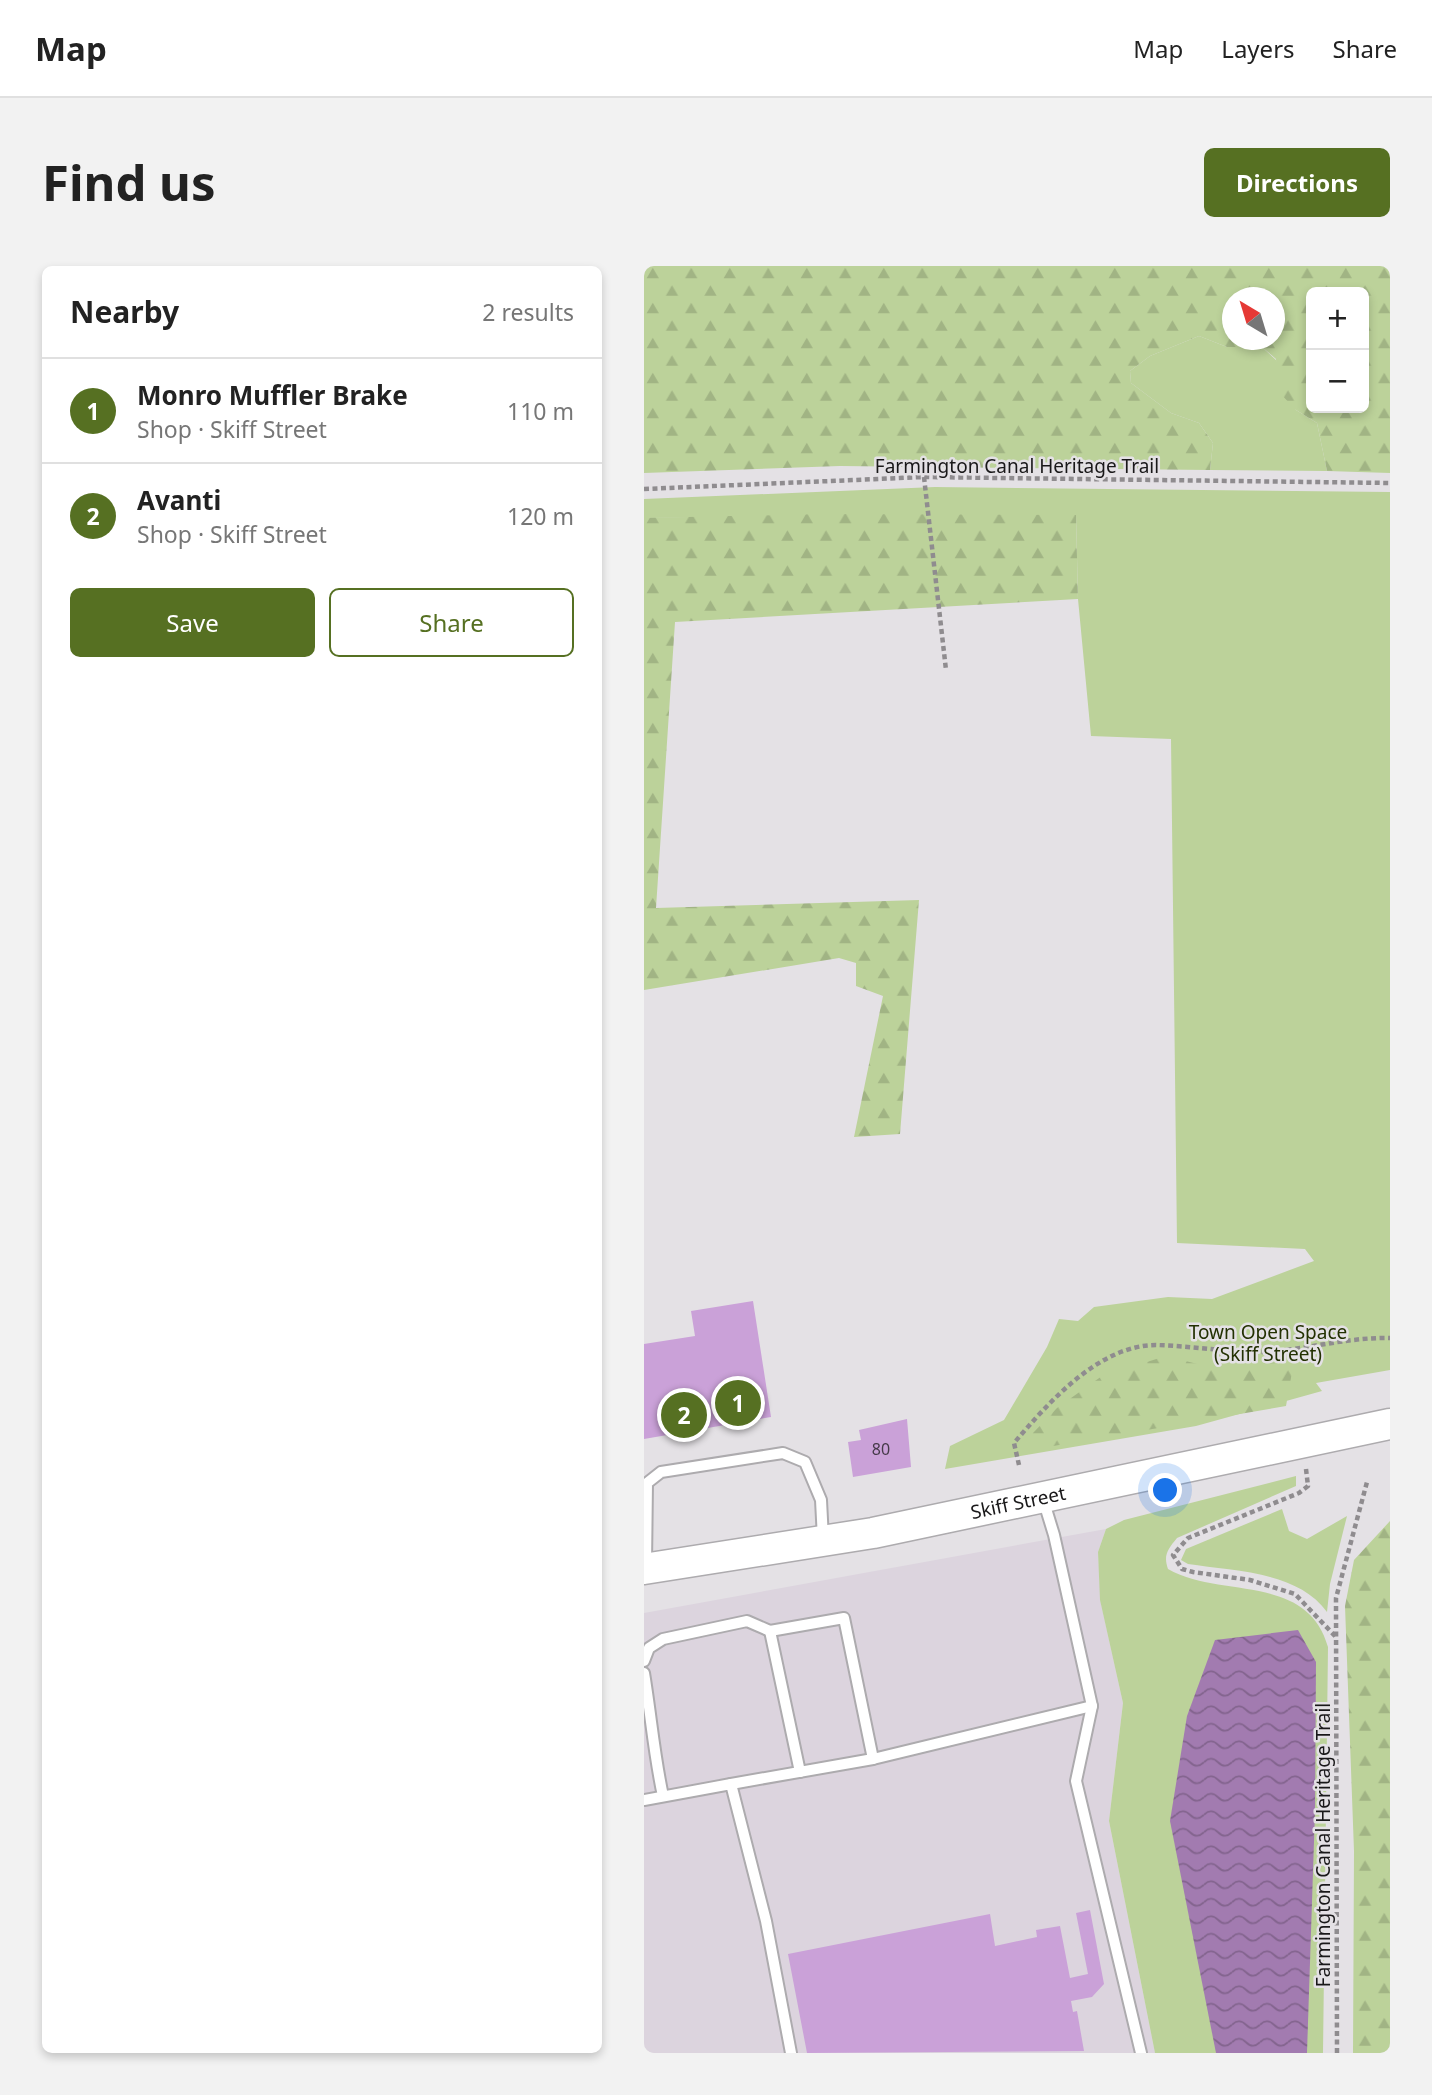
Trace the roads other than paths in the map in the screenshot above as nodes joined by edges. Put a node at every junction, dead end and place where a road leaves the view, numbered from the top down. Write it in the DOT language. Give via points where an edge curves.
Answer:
graph roads {
  1 [pos="1390,1424"];
  2 [pos="1042,1495"];
  3 [pos="823,1541"];
  4 [pos="645,1569"];
  5 [pos="770,1631"];
  6 [pos="644,1661"];
  7 [pos="644,1673"];
  8 [pos="1092,1706"];
  9 [pos="873,1759"];
  10 [pos="800,1772"];
  11 [pos="731,1784"];
  12 [pos="663,1796"];
  13 [pos="644,1800"];
  14 [pos="791,2053"];
  15 [pos="1141,2053"];
  1 -- 2 [label="main road, Skiff Street"];
  2 -- 3 [label="main road, Skiff Street"];
  2 -- 8 [label="lane"];
  3 -- 4 [label="main road, Skiff Street"];
  3 -- 4 [label="lane" via="821,1500 805,1462 783,1453 661,1472 646,1483"];
  5 -- 6 [label="lane" via="747,1620 663,1639 649,1648"];
  5 -- 9 [label="lane" via="844,1618"];
  5 -- 10 [label="lane"];
  7 -- 12 [label="lane" via="652,1749"];
  8 -- 9 [label="lane"];
  8 -- 15 [label="lane" via="1076,1781"];
  9 -- 10 [label="lane"];
  10 -- 11 [label="lane"];
  11 -- 12 [label="lane"];
  11 -- 14 [label="lane" via="766,1921"];
  12 -- 13 [label="lane"];
}
